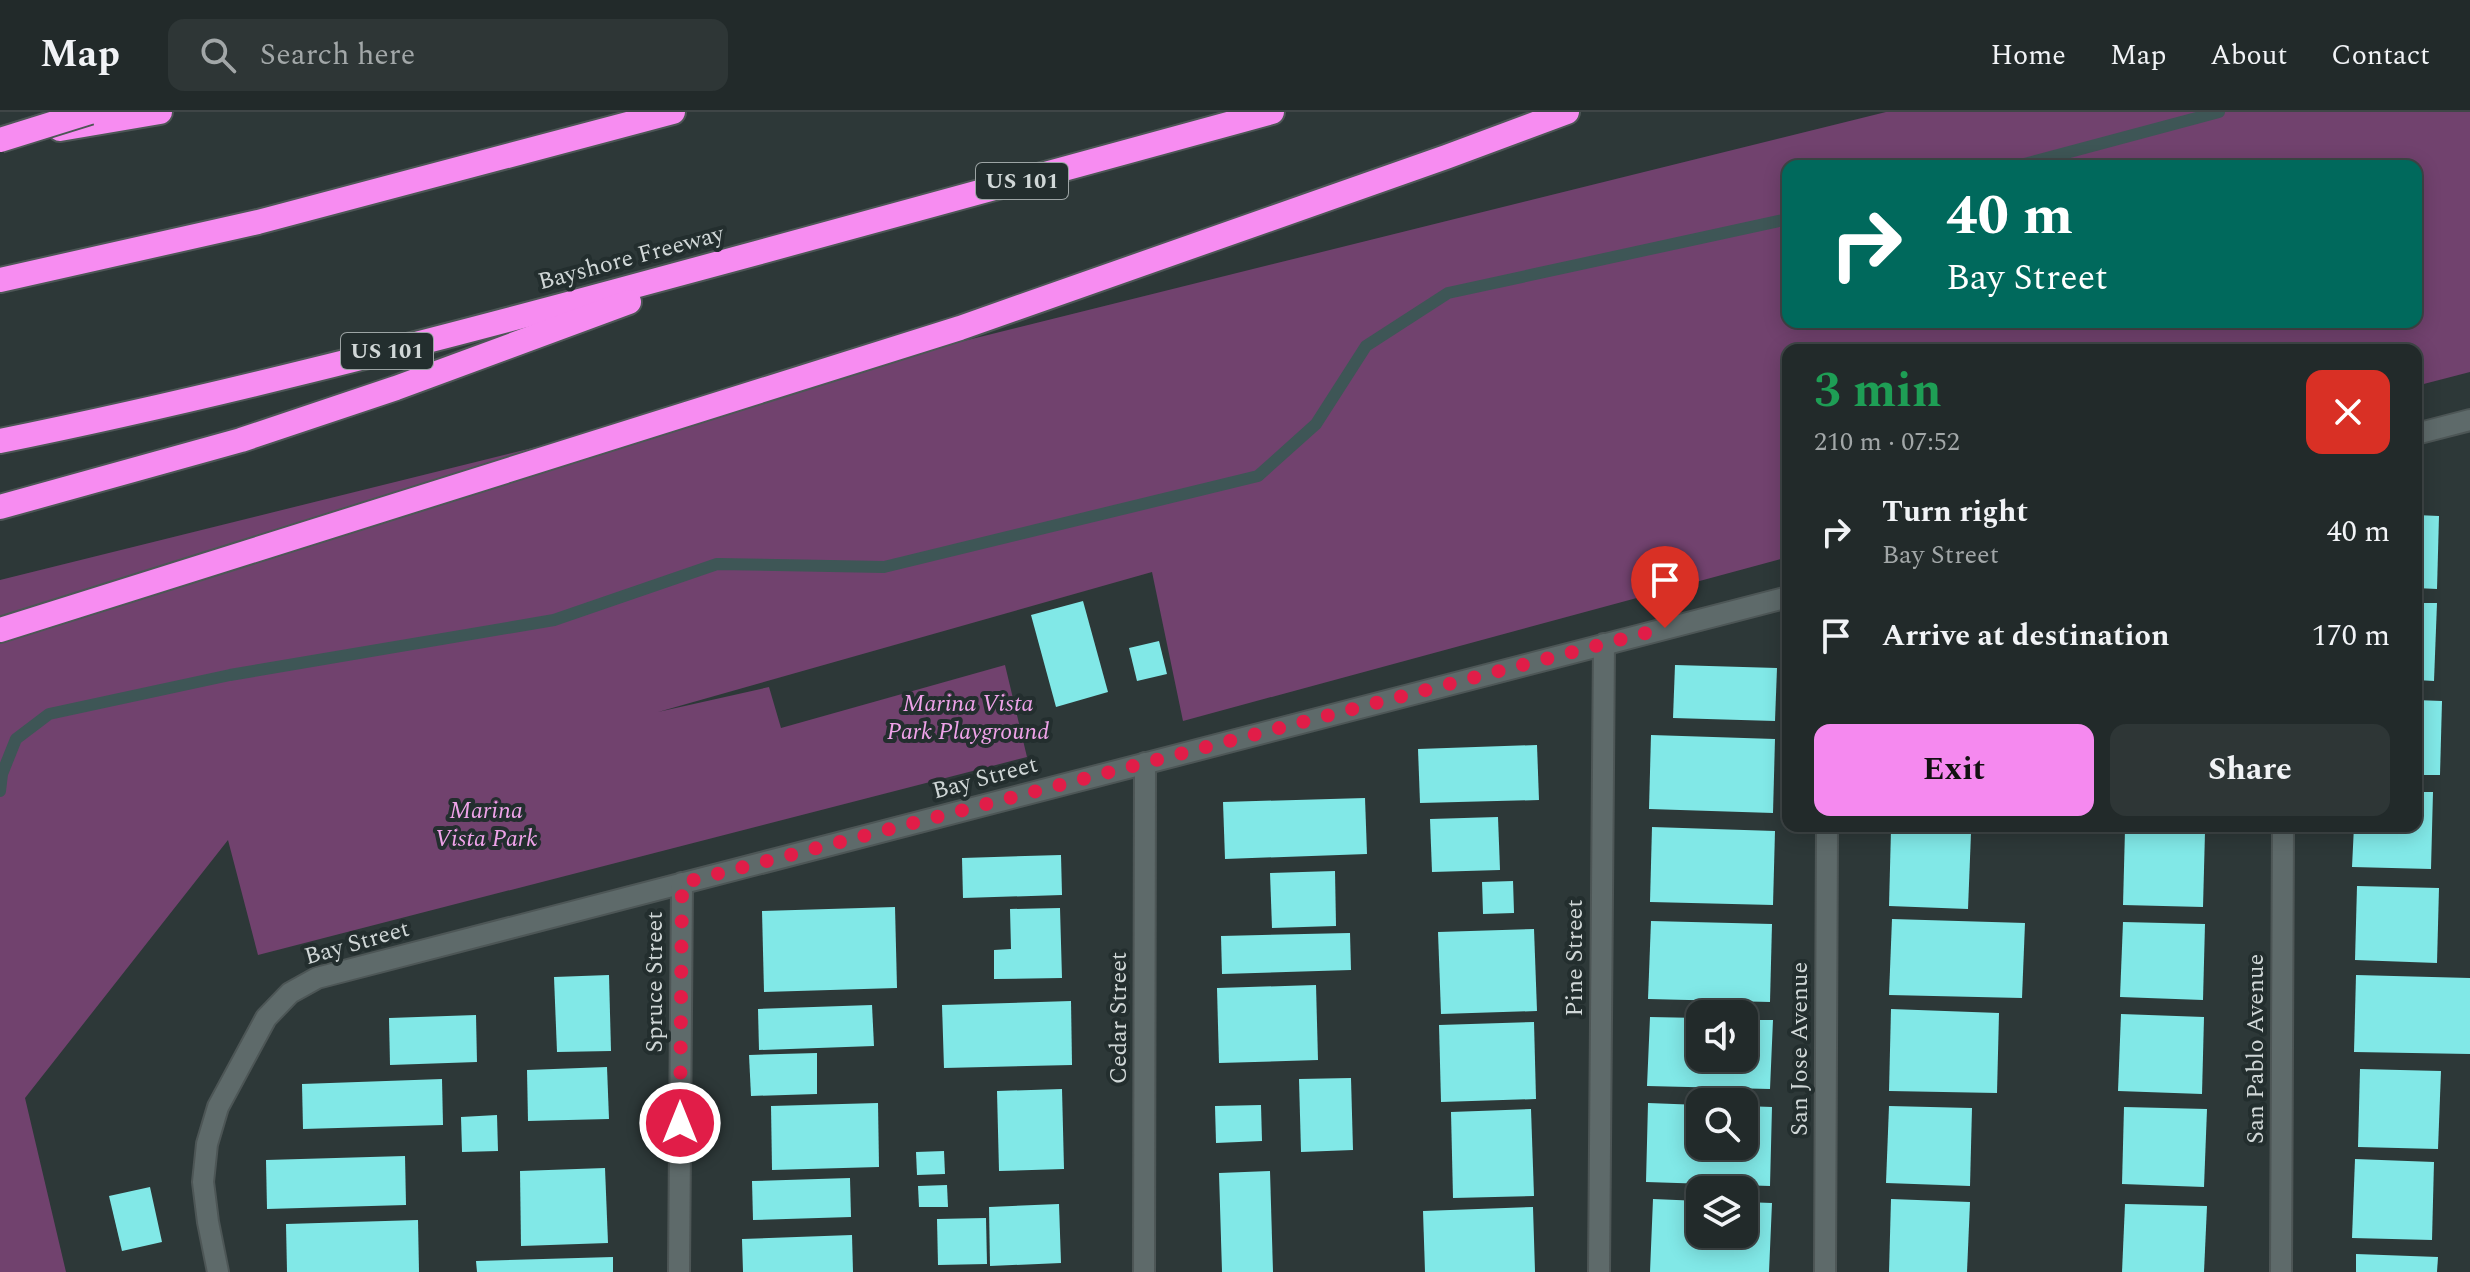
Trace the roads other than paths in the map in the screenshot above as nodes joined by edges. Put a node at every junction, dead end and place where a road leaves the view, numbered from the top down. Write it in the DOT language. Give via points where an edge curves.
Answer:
graph roads {
  1 [pos="90,112"];
  2 [pos="160,112"];
  3 [pos="673,112"];
  4 [pos="1272,112"];
  5 [pos="1567,112"];
  6 [pos="0,140"];
  7 [pos="771,249"];
  8 [pos="0,280"];
  9 [pos="2470,420"];
  10 [pos="2422,432"];
  11 [pos="0,441"];
  12 [pos="0,507"];
  13 [pos="1782,599"];
  14 [pos="0,630"];
  15 [pos="1604,644"];
  16 [pos="1145,763"];
  17 [pos="1827,832"];
  18 [pos="2283,832"];
  19 [pos="682,883"];
  20 [pos="218,1272"];
  21 [pos="679,1272"];
  22 [pos="1144,1272"];
  23 [pos="1599,1272"];
  24 [pos="1825,1272"];
  25 [pos="2281,1272"];
  1 -- 6 [label="highway, bridge"];
  2 -- 6 [label="highway"];
  3 -- 8 [label="highway" via="258,222"];
  4 -- 7 [label="highway, Bayshore Freeway / US 101"];
  5 -- 14 [label="highway" via="960,328"];
  7 -- 11 [label="highway, Bayshore Freeway / US 101" via="229,391"];
  7 -- 12 [label="highway" via="382,393 241,440"];
  9 -- 10 [label="street"];
  13 -- 15 [label="street, Bay Street"];
  15 -- 16 [label="street, Bay Street"];
  15 -- 23 [label="street, Pine Street"];
  16 -- 19 [label="street, Bay Street"];
  16 -- 22 [label="street, Cedar Street"];
  17 -- 24 [label="street, San Jose Avenue"];
  18 -- 25 [label="street, San Pablo Avenue"];
  19 -- 20 [label="street, Bay Street" via="317,978 290,993 266,1018 218,1107 207,1144 203,1182"];
  19 -- 21 [label="street, Spruce Street"];
}
